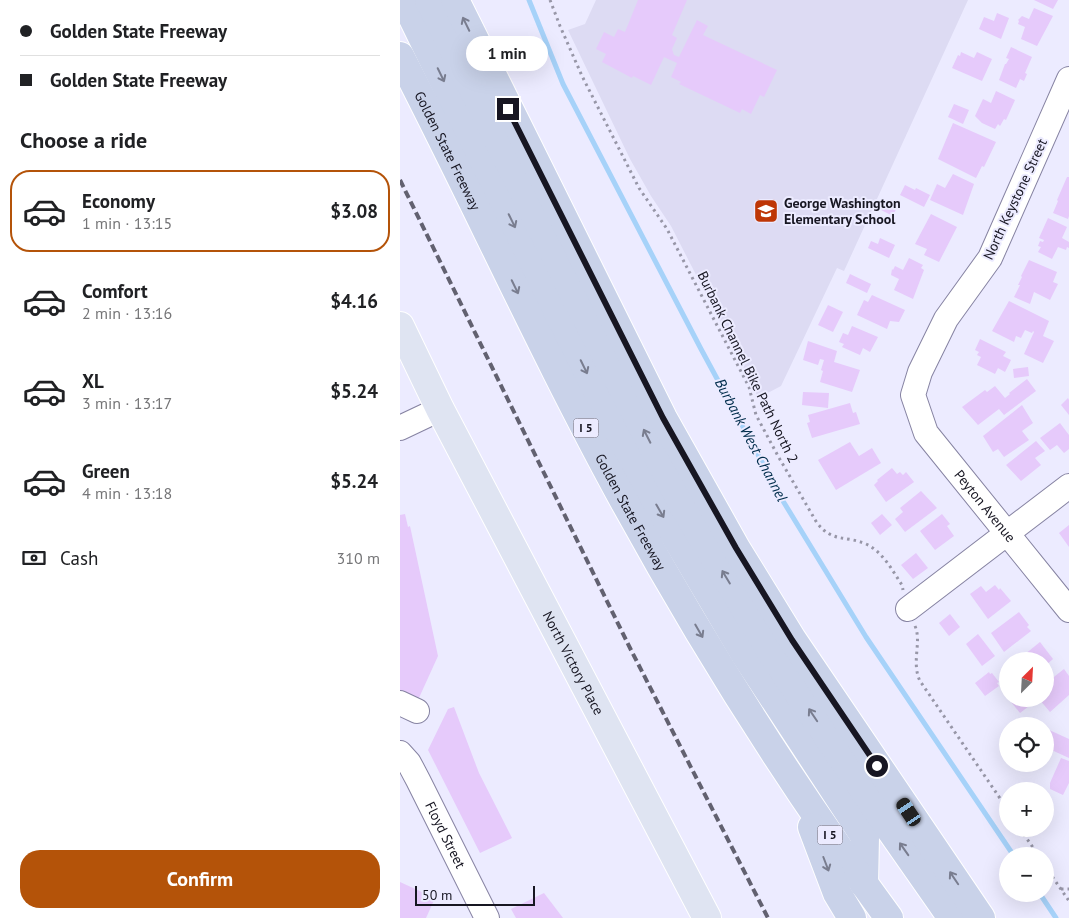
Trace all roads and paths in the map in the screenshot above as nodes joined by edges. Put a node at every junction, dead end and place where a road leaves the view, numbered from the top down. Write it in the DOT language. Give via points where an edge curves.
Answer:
graph roads {
  1 [pos="404,0"];
  2 [pos="429,0"];
  3 [pos="455,0"];
  4 [pos="550,0"];
  5 [pos="400,56"];
  6 [pos="1069,79"];
  7 [pos="400,326"];
  8 [pos="913,395"];
  9 [pos="440,409"];
  10 [pos="400,428"];
  11 [pos="1069,486"];
  12 [pos="1008,533"];
  13 [pos="908,609"];
  14 [pos="1069,610"];
  15 [pos="400,752"];
  16 [pos="796,786"];
  17 [pos="999,797"];
  18 [pos="1054,879"];
  19 [pos="864,884"];
  20 [pos="1061,889"];
  21 [pos="1069,889"];
  22 [pos="1069,901"];
  23 [pos="487,918"];
  24 [pos="707,918"];
  25 [pos="852,918"];
  26 [pos="889,918"];
  27 [pos="952,918"];
  28 [pos="981,918"];
  1 -- 19 [label="highway, one-way" via="602,405 649,492 744,653 865,837"];
  27 -- 2 [label="highway, one-way" via="776,660 684,510"];
  28 -- 3 [label="highway, one-way" via="792,640 736,548 663,418"];
  4 -- 13 [label="path, Burbank Channel Bike Path North 2" via="582,76 639,188 666,229 749,387 756,416 778,456 824,532 867,544 880,553 902,585"];
  5 -- 16 [label="highway, Golden State Freeway / I 5, one-way" via="625,502 720,667"];
  6 -- 8 [label="street, North Keystone Street" via="990,258 946,319 920,372"];
  7 -- 9 [label="main road, North Victory Place"];
  8 -- 12 [label="street, Peyton Avenue" via="926,432"];
  9 -- 10 [label="street"];
  9 -- 24 [label="main road, North Victory Place"];
  11 -- 12 [label="street"];
  12 -- 13 [label="street"];
  12 -- 14 [label="street, Peyton Avenue"];
  13 -- 17 [label="path, Burbank Channel Bike Path North 2" via="917,631 916,672 920,681"];
  15 -- 23 [label="street, Floyd Street" via="418,780"];
  16 -- 19 [label="highway, Golden State Freeway / I 5"];
  16 -- 25 [label="highway, one-way" via="837,892"];
  18 -- 20 [label="path"];
  19 -- 26 [label="highway, Golden State Freeway / I 5"];
  20 -- 21 [label="path"];
  20 -- 22 [label="path"];
}
